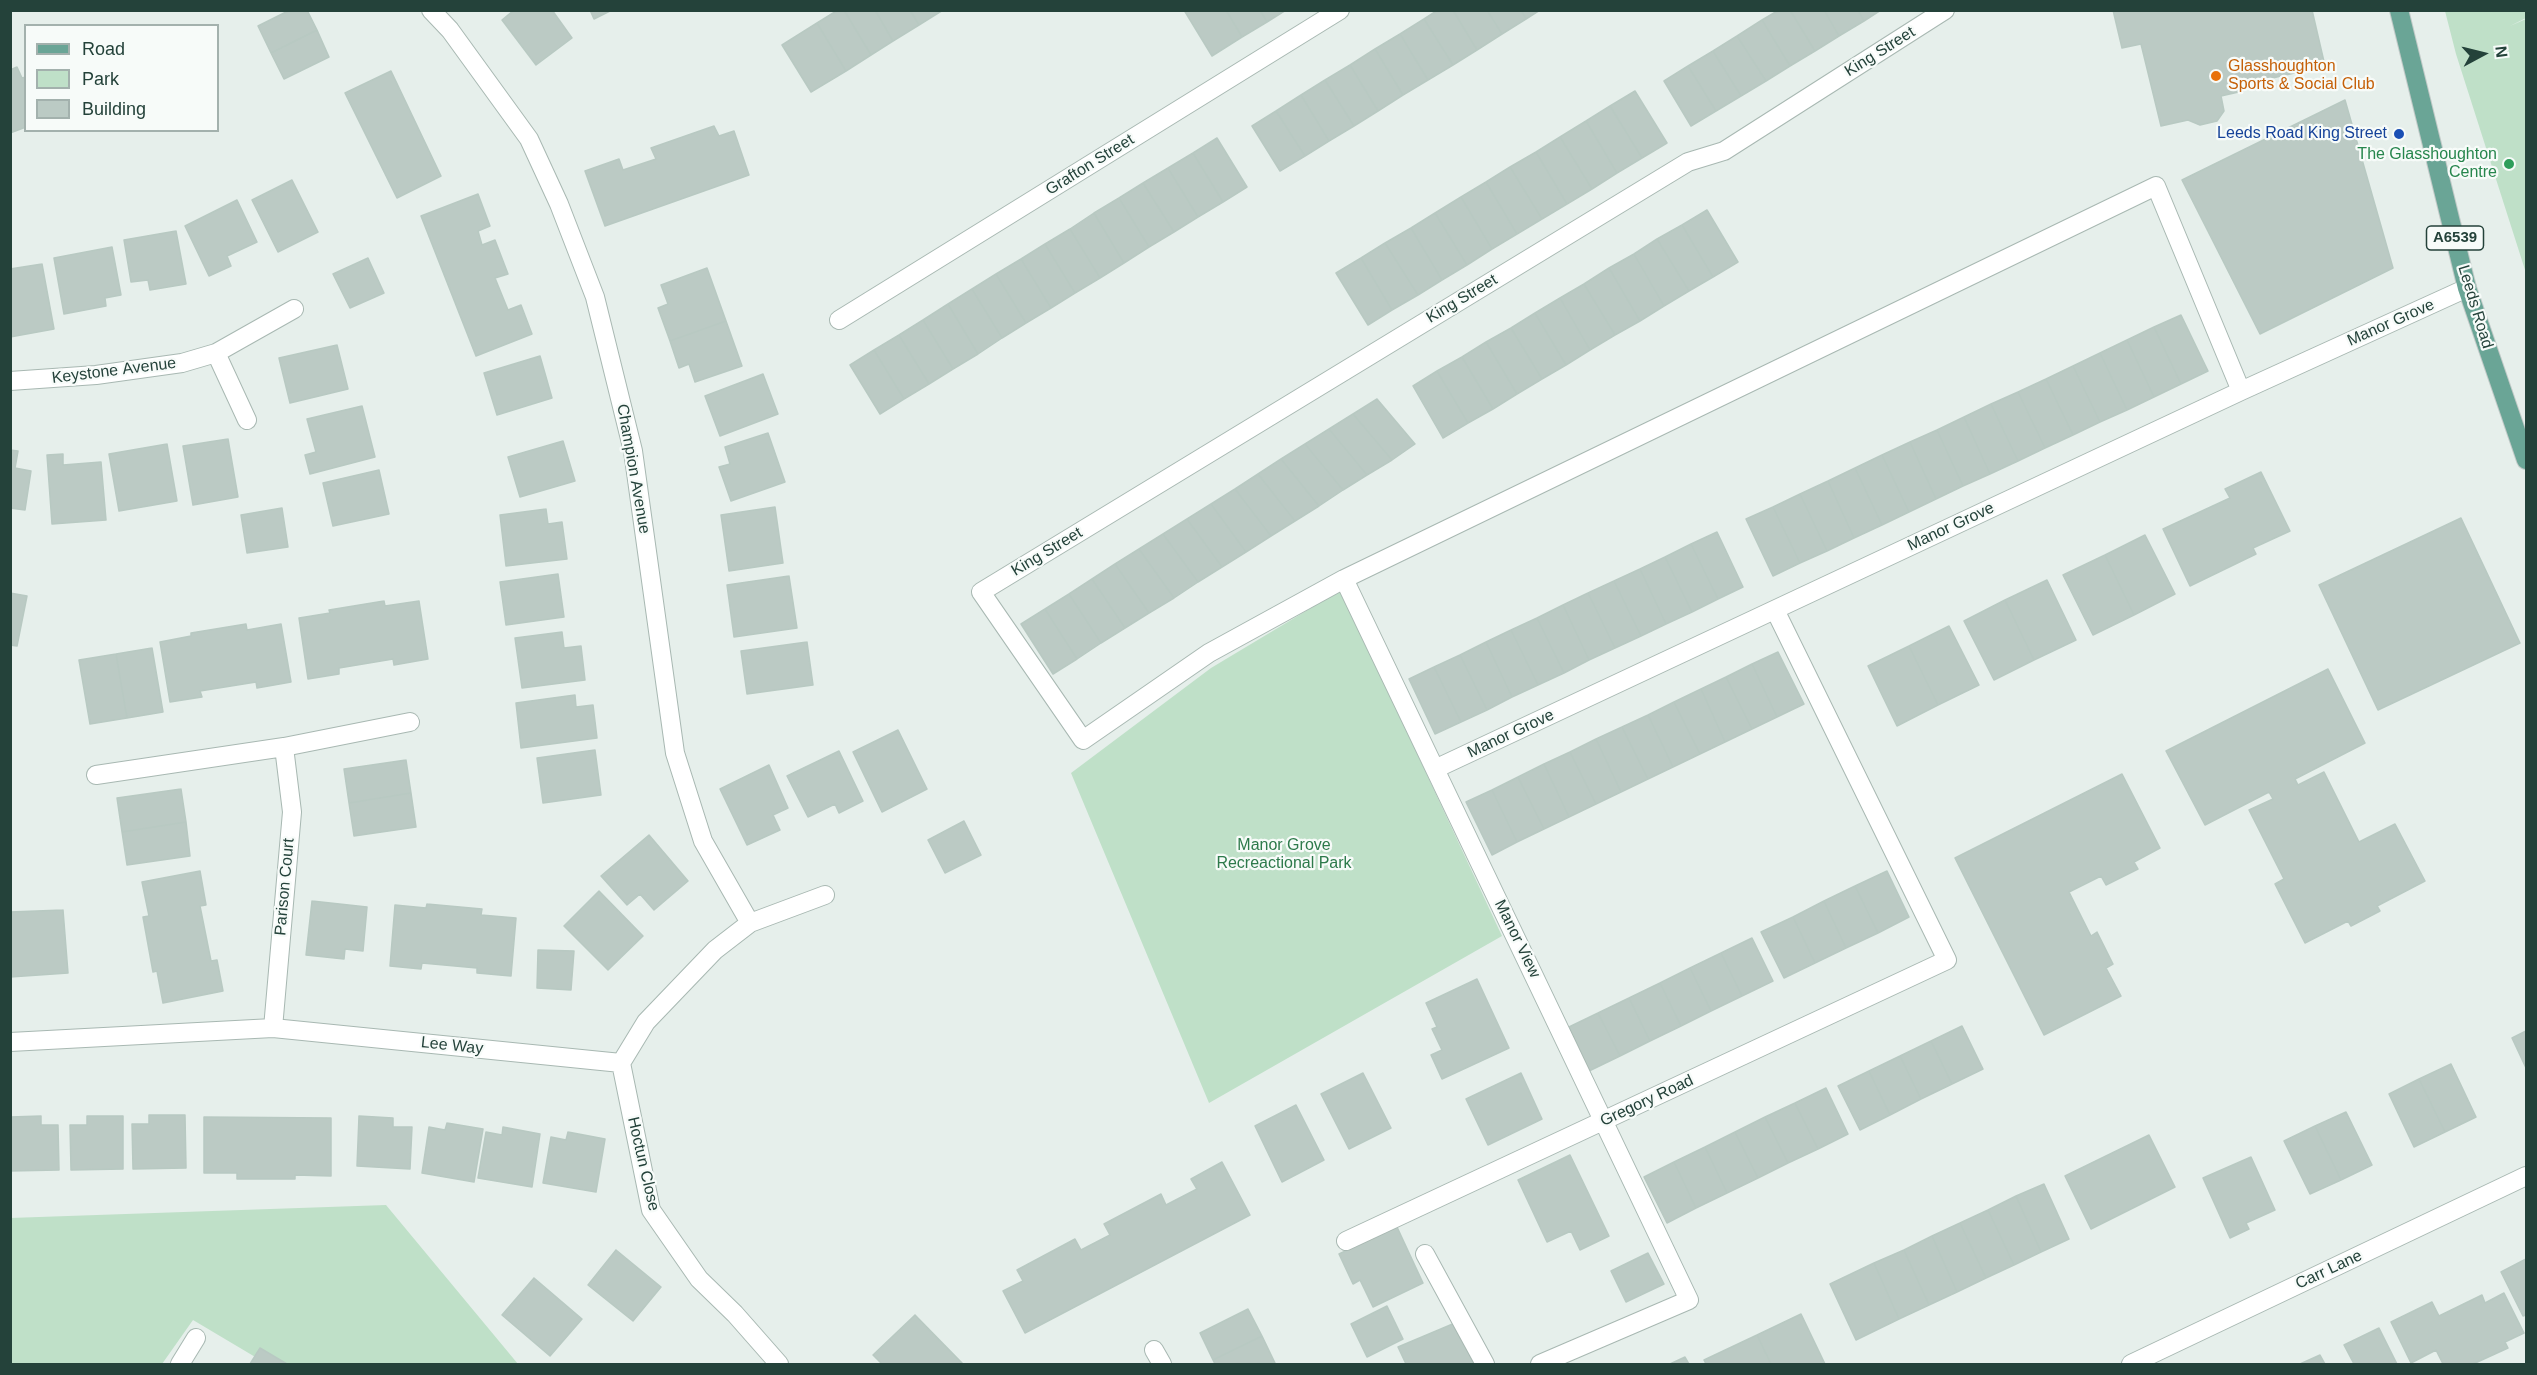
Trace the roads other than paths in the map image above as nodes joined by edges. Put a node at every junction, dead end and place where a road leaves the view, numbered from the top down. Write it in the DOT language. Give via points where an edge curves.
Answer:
graph roads {
  1 [pos="431,10"];
  2 [pos="1340,10"];
  3 [pos="1945,10"];
  4 [pos="2399,10"];
  5 [pos="2467,288"];
  6 [pos="294,309"];
  7 [pos="839,320"];
  8 [pos="216,353"];
  9 [pos="10,381"];
  10 [pos="2241,391"];
  11 [pos="247,420"];
  12 [pos="2526,460"];
  13 [pos="1344,579"];
  14 [pos="1775,610"];
  15 [pos="410,722"];
  16 [pos="284,747"];
  17 [pos="1435,769"];
  18 [pos="96,775"];
  19 [pos="825,895"];
  20 [pos="750,923"];
  21 [pos="273,1028"];
  22 [pos="10,1042"];
  23 [pos="621,1063"];
  24 [pos="1604,1122"];
  25 [pos="2526,1176"];
  26 [pos="1346,1241"];
  27 [pos="1425,1254"];
  28 [pos="196,1338"];
  29 [pos="180,1365"];
  30 [pos="779,1365"];
  31 [pos="1485,1365"];
  32 [pos="1540,1365"];
  33 [pos="2132,1365"];
  1 -- 20 [label="street, Champion Avenue" via="450,30 529,139 595,297 633,452 675,753 704,841"];
  2 -- 7 [label="street, Grafton Street"];
  3 -- 13 [label="street, King Street" via="1724,151 1688,162 981,592 1083,740 1209,653"];
  4 -- 5 [label="main road, Leeds Road / A6539"];
  5 -- 10 [label="street, Manor Grove"];
  5 -- 12 [label="main road, Leeds Road / A6539"];
  6 -- 8 [label="street, Keystone Avenue"];
  8 -- 9 [label="street, Keystone Avenue" via="182,363 96,375"];
  8 -- 11 [label="street"];
  10 -- 13 [label="street" via="2156,186"];
  10 -- 14 [label="street, Manor Grove"];
  13 -- 17 [label="street, Manor View"];
  14 -- 17 [label="street, Manor Grove"];
  14 -- 24 [label="street, Gregory Road" via="1947,960"];
  15 -- 16 [label="street"];
  16 -- 18 [label="street"];
  16 -- 21 [label="street, Parison Court" via="292,812"];
  17 -- 24 [label="street, Manor View"];
  19 -- 20 [label="street"];
  20 -- 23 [label="street" via="715,950 646,1022"];
  21 -- 22 [label="street, Lee Way"];
  21 -- 23 [label="street, Lee Way"];
  23 -- 30 [label="street, Hoctun Close" via="651,1210 699,1279"];
  24 -- 26 [label="street, Gregory Road"];
  24 -- 32 [label="street, Manor View" via="1689,1300"];
  25 -- 33 [label="street, Carr Lane"];
  27 -- 31 [label="street"];
  28 -- 29 [label="street"];
}
